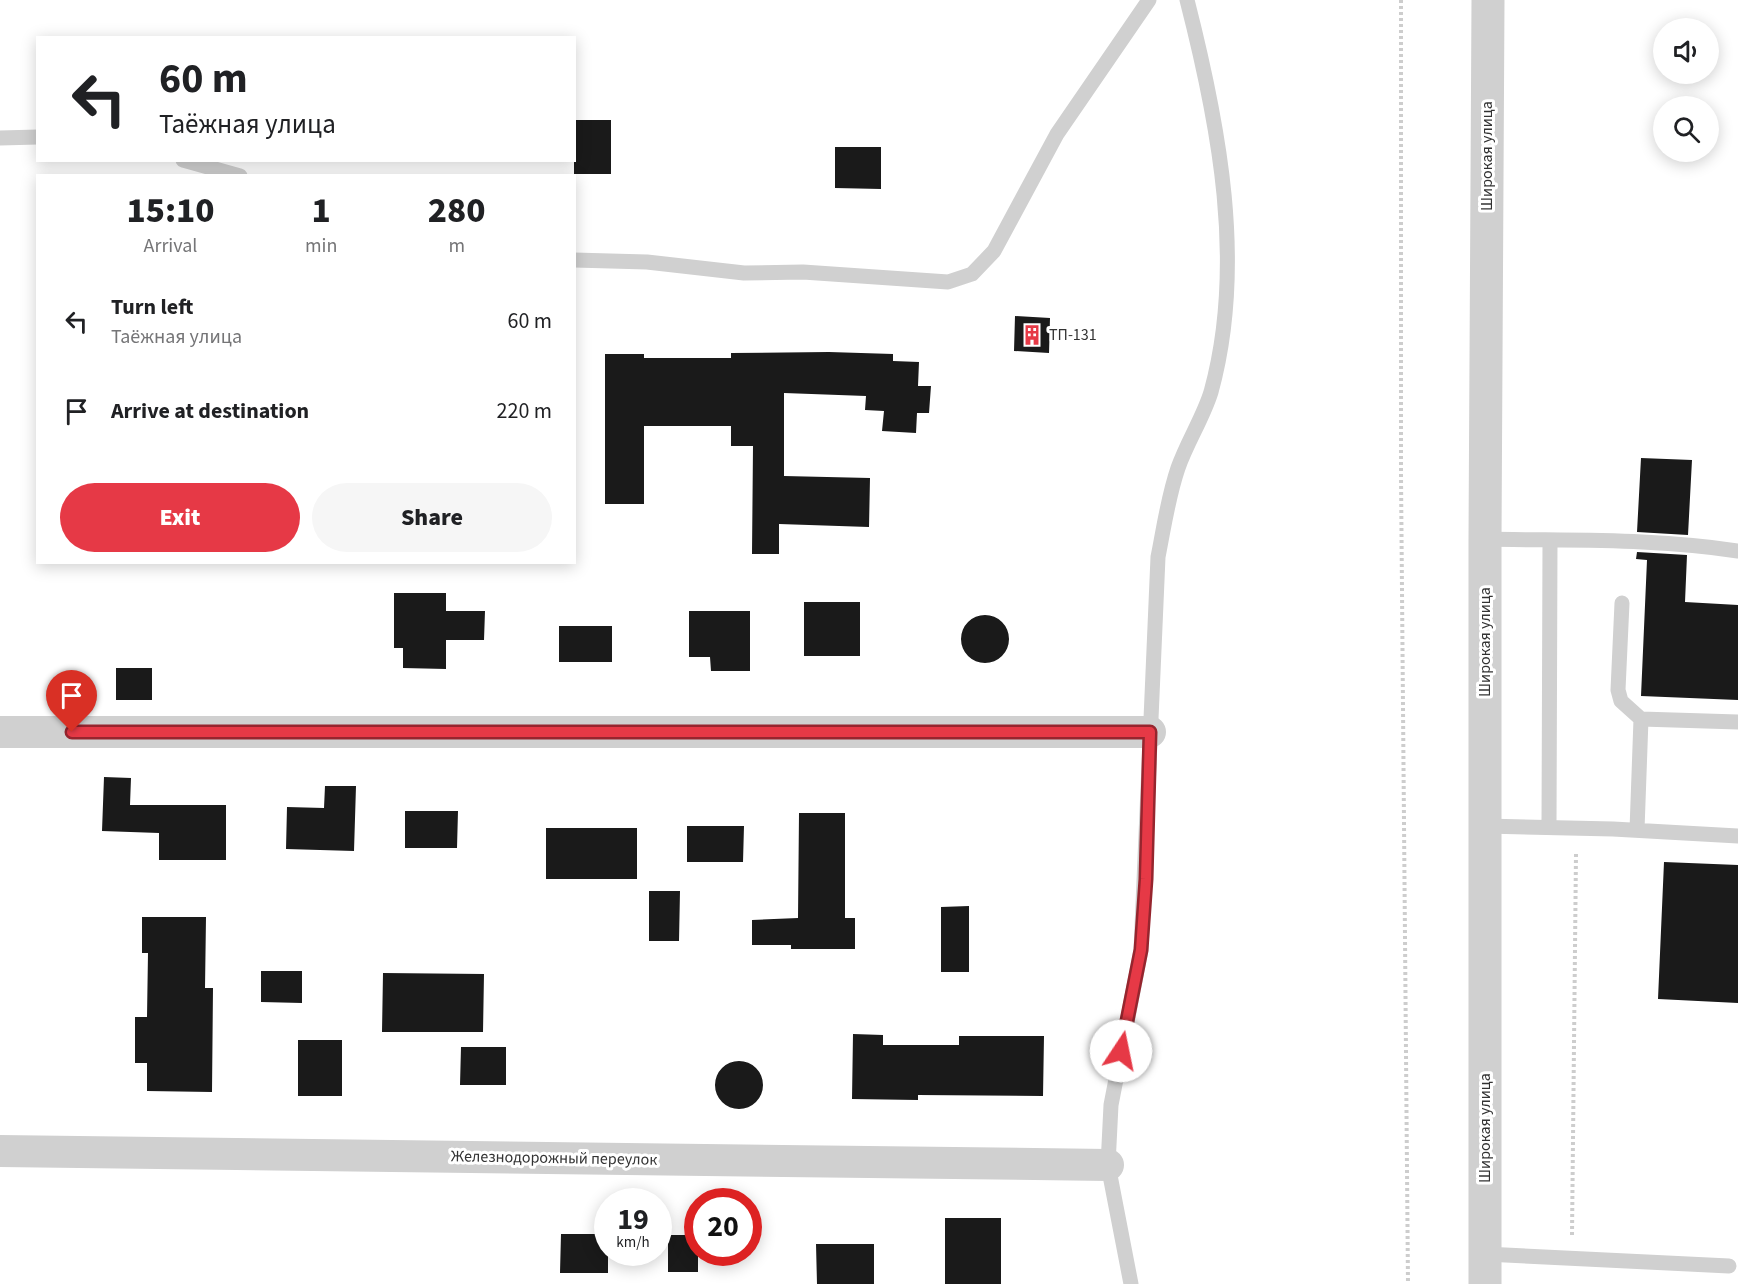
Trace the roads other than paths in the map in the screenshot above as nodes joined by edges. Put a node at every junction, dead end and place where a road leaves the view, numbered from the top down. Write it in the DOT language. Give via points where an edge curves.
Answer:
graph roads {
  1 [pos="1149,0"];
  2 [pos="1187,0"];
  3 [pos="1488,0"];
  4 [pos="0,138"];
  5 [pos="36,138"];
  6 [pos="190,162"];
  7 [pos="233,174"];
  8 [pos="576,260"];
  9 [pos="1485,539"];
  10 [pos="1550,540"];
  11 [pos="1738,551"];
  12 [pos="1622,603"];
  13 [pos="1641,719"];
  14 [pos="1738,722"];
  15 [pos="0,732"];
  16 [pos="1150,732"];
  17 [pos="1485,826"];
  18 [pos="1549,827"];
  19 [pos="1637,830"];
  20 [pos="1738,836"];
  21 [pos="0,1151"];
  22 [pos="1108,1165"];
  23 [pos="1729,1266"];
  24 [pos="1485,1269"];
  25 [pos="1131,1284"];
  1 -- 8 [label="lane" via="1057,134 994,251 972,274 948,282 803,272 744,273 647,262"];
  2 -- 16 [label="lane" via="1209,93 1228,267 1224,323 1210,393 1168,501 1158,557"];
  3 -- 9 [label="street, Широкая улица"];
  4 -- 5 [label="lane"];
  6 -- 7 [label="lane"];
  9 -- 10 [label="lane"];
  9 -- 17 [label="street, Широкая улица"];
  10 -- 11 [label="lane"];
  10 -- 18 [label="lane"];
  12 -- 13 [label="lane" via="1618,690 1621,701"];
  13 -- 14 [label="lane"];
  13 -- 19 [label="lane"];
  15 -- 16 [label="street"];
  16 -- 22 [label="lane" via="1141,950 1111,1105"];
  17 -- 18 [label="lane"];
  17 -- 24 [label="street, Широкая улица"];
  18 -- 19 [label="lane"];
  19 -- 20 [label="lane"];
  21 -- 22 [label="street, Железнодорожный переулок"];
  22 -- 25 [label="lane"];
  23 -- 24 [label="lane" via="1572,1258"];
}
